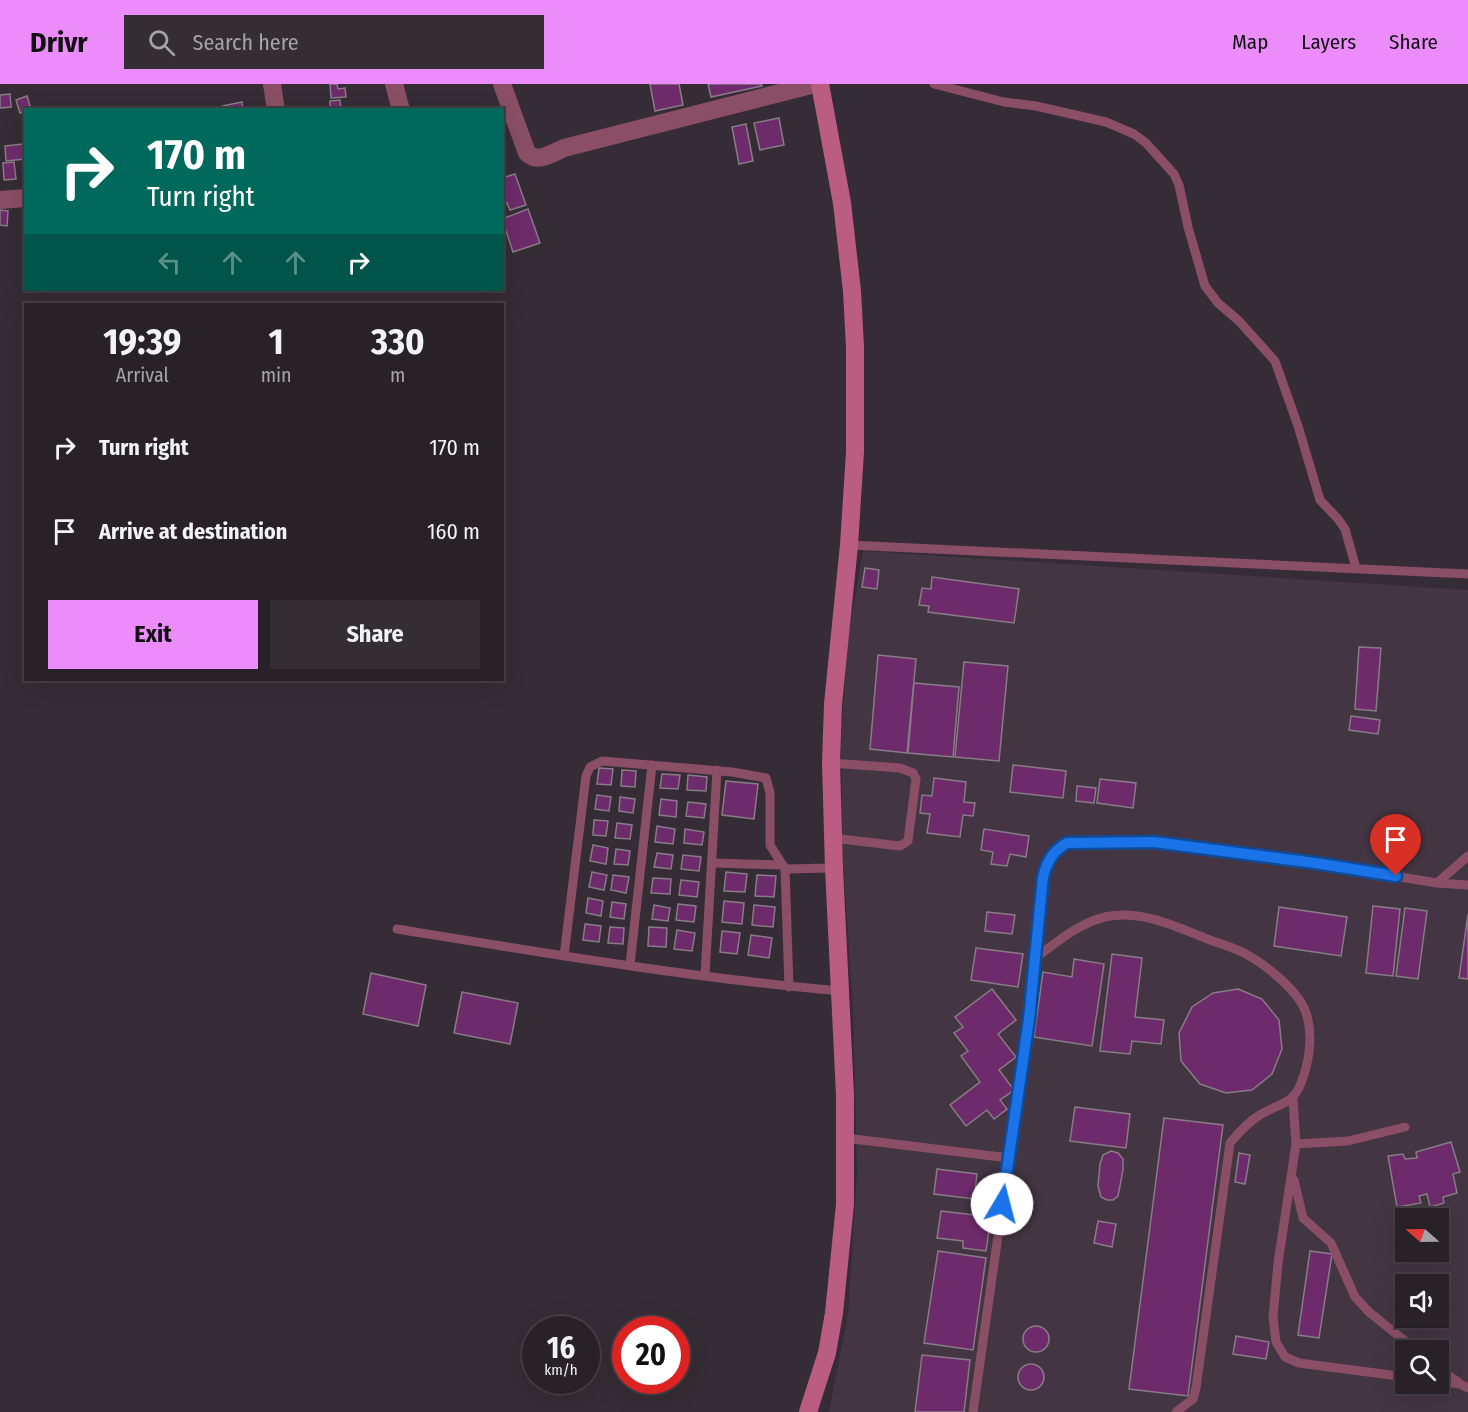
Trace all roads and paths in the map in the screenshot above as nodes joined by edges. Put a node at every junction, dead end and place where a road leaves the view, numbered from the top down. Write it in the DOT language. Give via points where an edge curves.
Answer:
graph roads {
  1 [pos="272,84"];
  2 [pos="394,84"];
  3 [pos="502,84"];
  4 [pos="818,84"];
  5 [pos="934,84"];
  6 [pos="276,108"];
  7 [pos="400,108"];
  8 [pos="24,198"];
  9 [pos="0,200"];
  10 [pos="849,544"];
  11 [pos="1356,568"];
  12 [pos="1468,574"];
  13 [pos="831,763"];
  14 [pos="652,765"];
  15 [pos="717,770"];
  16 [pos="833,838"];
  17 [pos="1468,856"];
  18 [pos="712,862"];
  19 [pos="784,867"];
  20 [pos="834,868"];
  21 [pos="1437,883"];
  22 [pos="1468,885"];
  23 [pos="397,929"];
  24 [pos="564,956"];
  25 [pos="1035,958"];
  26 [pos="630,965"];
  27 [pos="705,975"];
  28 [pos="789,987"];
  29 [pos="841,991"];
  30 [pos="1293,1099"];
  31 [pos="1405,1127"];
  32 [pos="845,1138"];
  33 [pos="1296,1144"];
  34 [pos="1009,1158"];
  35 [pos="1293,1174"];
  36 [pos="1404,1340"];
  37 [pos="1395,1376"];
  38 [pos="1449,1376"];
  39 [pos="1449,1383"];
  40 [pos="1464,1386"];
  41 [pos="808,1412"];
  42 [pos="973,1412"];
  43 [pos="1176,1412"];
  1 -- 6 [label="street"];
  2 -- 7 [label="street"];
  3 -- 4 [label="street" via="527,153 538,159 564,148"];
  4 -- 10 [label="street" via="842,203 852,291 855,452"];
  5 -- 11 [label="lane" via="1106,122 1146,143 1174,174 1205,286 1275,361 1320,500 1342,523"];
  8 -- 9 [label="street"];
  10 -- 11 [label="lane"];
  10 -- 13 [label="street"];
  11 -- 12 [label="lane"];
  13 -- 16 [label="street"];
  13 -- 16 [label="lane" via="900,768 913,773 916,779 908,841 900,846"];
  14 -- 15 [label="lane"];
  14 -- 24 [label="lane" via="602,761 590,767"];
  14 -- 26 [label="lane"];
  15 -- 18 [label="lane"];
  15 -- 19 [label="lane" via="766,778 770,793 770,845"];
  16 -- 20 [label="street"];
  17 -- 21 [label="lane"];
  18 -- 19 [label="lane"];
  18 -- 27 [label="lane"];
  19 -- 20 [label="lane"];
  19 -- 28 [label="lane"];
  20 -- 29 [label="street"];
  21 -- 22 [label="lane"];
  21 -- 25 [label="lane" via="1154,842 1067,843 1052,854 1046,865"];
  23 -- 24 [label="lane"];
  24 -- 26 [label="lane"];
  25 -- 30 [label="lane" via="1086,924 1126,915 1162,921 1245,953 1287,983 1307,1014 1308,1059"];
  25 -- 34 [label="lane"];
  26 -- 27 [label="lane"];
  27 -- 28 [label="lane"];
  28 -- 29 [label="lane"];
  29 -- 32 [label="street"];
  30 -- 33 [label="lane"];
  30 -- 43 [label="lane" via="1247,1124 1230,1143 1196,1388 1193,1399"];
  31 -- 33 [label="lane" via="1348,1141"];
  32 -- 34 [label="lane"];
  32 -- 41 [label="street" via="845,1204 834,1313 827,1353"];
  33 -- 35 [label="lane"];
  34 -- 42 [label="lane"];
  35 -- 36 [label="lane" via="1304,1218 1331,1243 1355,1297"];
  35 -- 37 [label="lane" via="1278,1263 1273,1317 1276,1342 1285,1357 1299,1363"];
  38 -- 40 [label="lane"];
  39 -- 40 [label="lane"];
}
